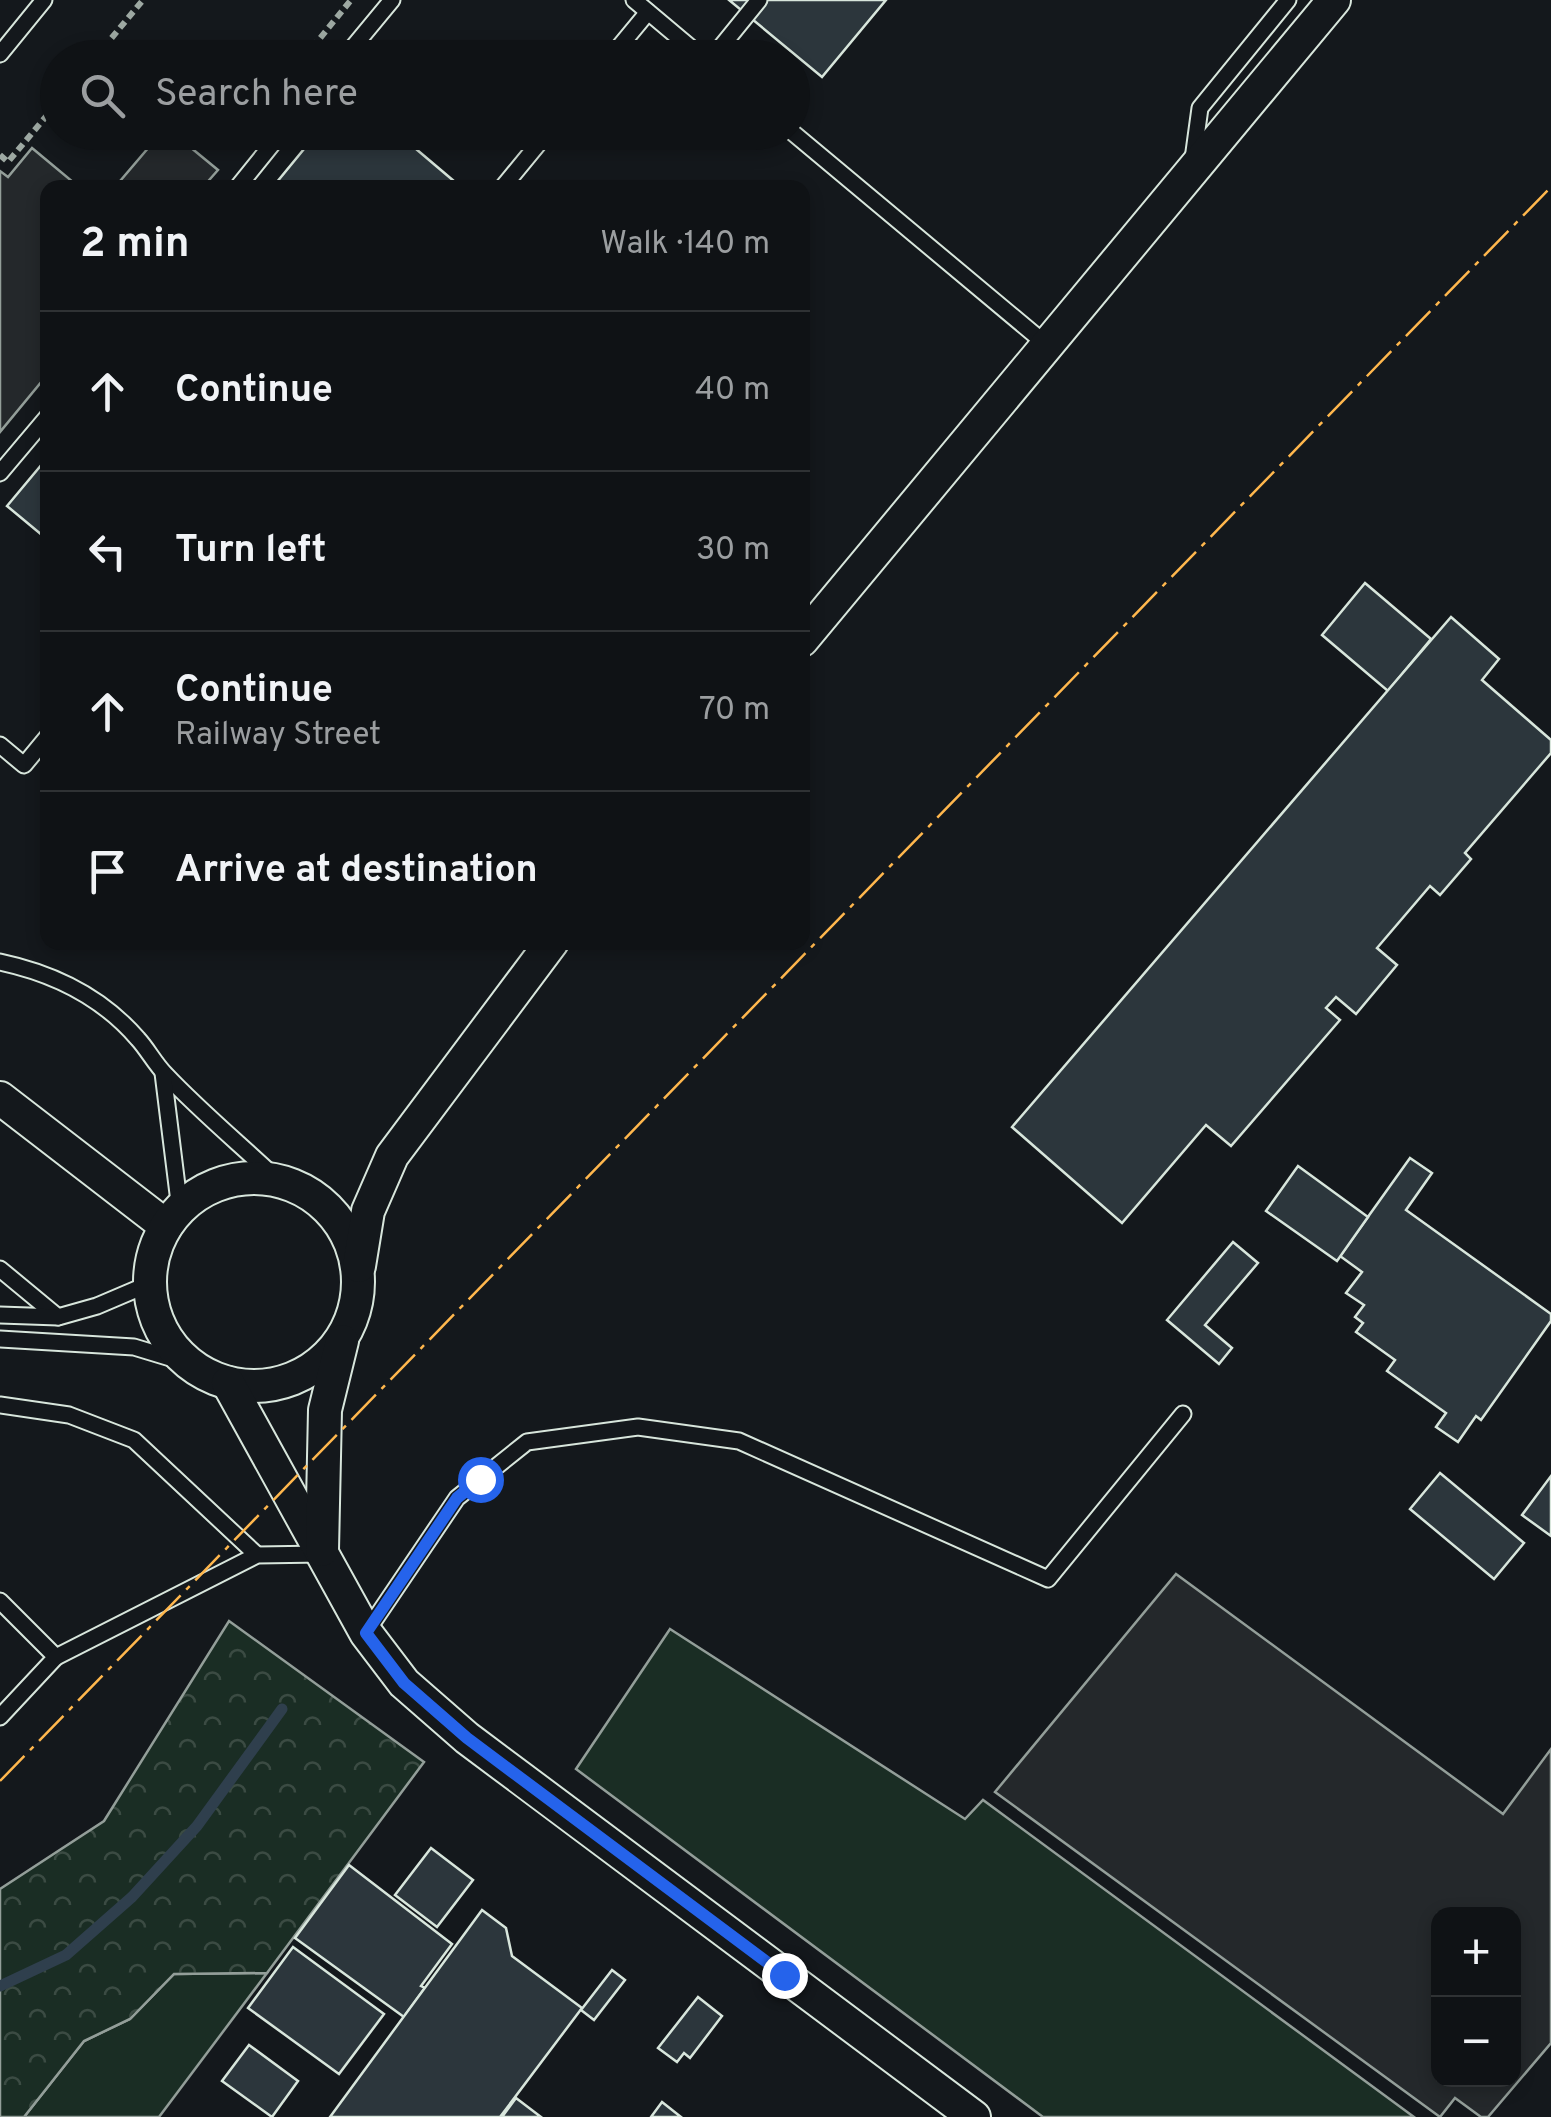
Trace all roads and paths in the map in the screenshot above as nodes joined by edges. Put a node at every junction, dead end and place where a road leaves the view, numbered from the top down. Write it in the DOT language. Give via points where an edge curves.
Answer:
graph roads {
  1 [pos="44,0"];
  2 [pos="143,0"];
  3 [pos="351,0"];
  4 [pos="392,0"];
  5 [pos="634,0"];
  6 [pos="759,0"];
  7 [pos="1288,0"];
  8 [pos="1334,0"];
  9 [pos="648,12"];
  10 [pos="109,40"];
  11 [pos="319,40"];
  12 [pos="359,40"];
  13 [pos="625,40"];
  14 [pos="681,40"];
  15 [pos="727,40"];
  16 [pos="0,54"];
  17 [pos="40,124"];
  18 [pos="810,147"];
  19 [pos="267,150"];
  20 [pos="533,150"];
  21 [pos="0,156"];
  22 [pos="1191,172"];
  23 [pos="243,180"];
  24 [pos="509,180"];
  25 [pos="1047,344"];
  26 [pos="40,426"];
  27 [pos="0,473"];
  28 [pos="810,630"];
  29 [pos="0,746"];
  30 [pos="40,746"];
  31 [pos="546,950"];
  32 [pos="0,962"];
  33 [pos="163,1073"];
  34 [pos="0,1098"];
  35 [pos="278,1180"];
  36 [pos="173,1218"];
  37 [pos="0,1269"];
  38 [pos="358,1270"];
  39 [pos="150,1283"];
  40 [pos="0,1316"];
  41 [pos="58,1317"];
  42 [pos="344,1335"];
  43 [pos="0,1339"];
  44 [pos="190,1364"];
  45 [pos="228,1383"];
  46 [pos="0,1405"];
  47 [pos="1183,1414"];
  48 [pos="322,1554"];
  49 [pos="257,1555"];
  50 [pos="0,1601"];
  51 [pos="366,1633"];
  52 [pos="56,1657"];
  53 [pos="0,1717"];
  54 [pos="974,2117"];
  1 -- 16 [label="lane"];
  2 -- 10 [label="path"];
  3 -- 11 [label="path"];
  4 -- 12 [label="lane"];
  5 -- 9 [label="lane"];
  6 -- 15 [label="lane"];
  7 -- 22 [label="lane" via="1200,108"];
  8 -- 22 [label="street"];
  9 -- 13 [label="lane"];
  9 -- 14 [label="lane"];
  17 -- 21 [label="path" via="8,162"];
  18 -- 25 [label="lane"];
  19 -- 23 [label="lane"];
  20 -- 24 [label="lane"];
  22 -- 25 [label="street"];
  25 -- 28 [label="street"];
  26 -- 27 [label="lane"];
  29 -- 30 [label="lane" via="24,765"];
  31 -- 38 [label="street" via="392,1156 368,1211"];
  32 -- 33 [label="lane" via="66,984 105,1007"];
  33 -- 35 [label="lane"];
  33 -- 36 [label="lane"];
  34 -- 36 [label="street"];
  35 -- 36 [label="street" via="215,1185"];
  35 -- 38 [label="street" via="332,1212"];
  36 -- 39 [label="street"];
  37 -- 41 [label="lane"];
  38 -- 42 [label="street" via="356,1304"];
  39 -- 41 [label="lane"];
  39 -- 44 [label="street" via="165,1336"];
  40 -- 41 [label="lane"];
  42 -- 45 [label="street" via="314,1368 294,1378 272,1385"];
  42 -- 48 [label="street" via="324,1410"];
  43 -- 44 [label="lane" via="134,1347"];
  44 -- 45 [label="street"];
  45 -- 48 [label="street"];
  46 -- 49 [label="lane" via="70,1415 134,1440"];
  47 -- 51 [label="lane" via="1048,1579 739,1442 638,1427 526,1442 457,1498"];
  48 -- 49 [label="lane"];
  48 -- 51 [label="street"];
  49 -- 52 [label="lane"];
  50 -- 52 [label="lane"];
  51 -- 54 [label="street" via="404,1683 467,1738"];
  52 -- 53 [label="lane"];
}
